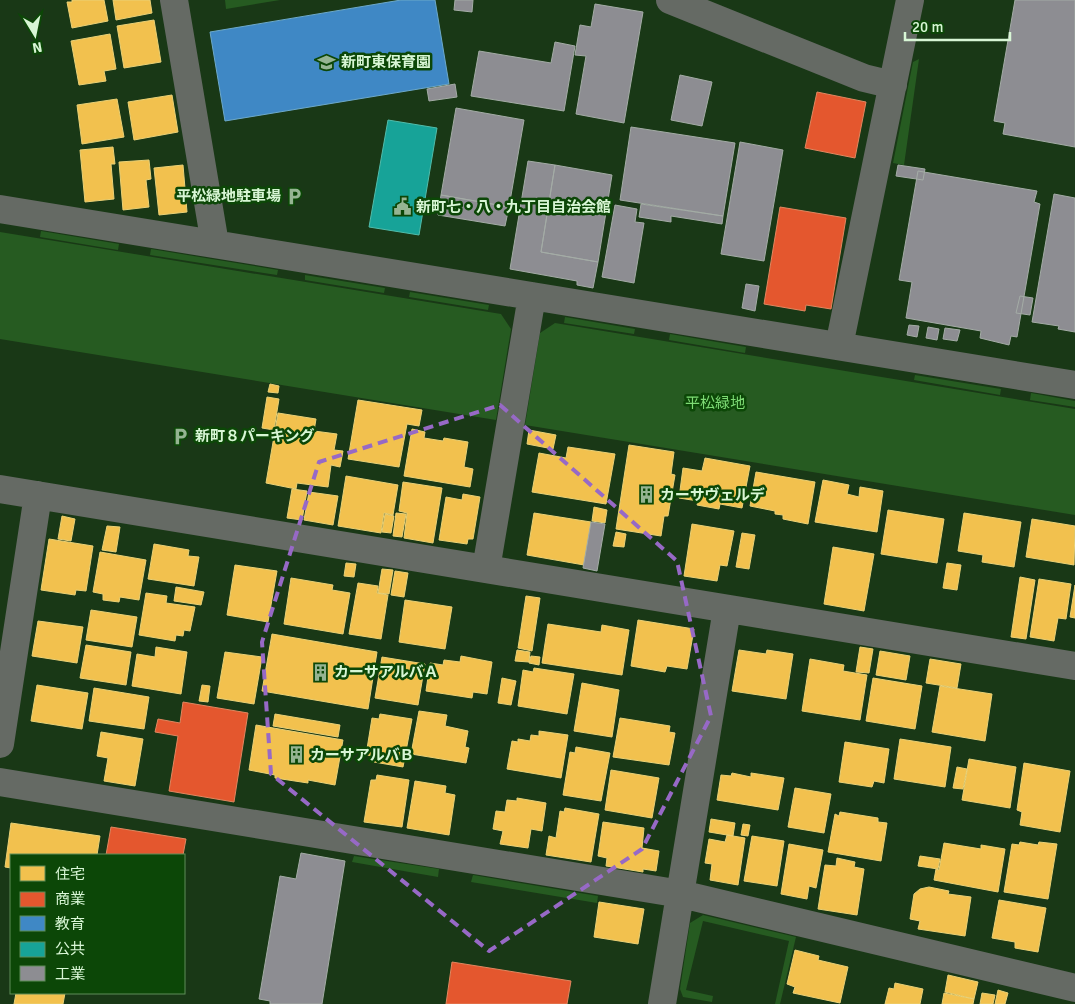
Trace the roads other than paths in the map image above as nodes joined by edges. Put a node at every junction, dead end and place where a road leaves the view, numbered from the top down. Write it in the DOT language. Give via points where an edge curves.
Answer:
graph roads {
  1 [pos="174,0"];
  2 [pos="670,0"];
  3 [pos="910,0"];
  4 [pos="893,85"];
  5 [pos="0,209"];
  6 [pos="215,244"];
  7 [pos="532,296"];
  8 [pos="838,346"];
  9 [pos="1075,385"];
  10 [pos="0,489"];
  11 [pos="38,495"];
  12 [pos="486,569"];
  13 [pos="727,609"];
  14 [pos="1075,666"];
  15 [pos="0,744"];
  16 [pos="0,782"];
  17 [pos="680,894"];
  18 [pos="1075,988"];
  19 [pos="662,1004"];
  1 -- 6 [label="street"];
  2 -- 4 [label="street" via="864,78"];
  3 -- 4 [label="street"];
  4 -- 8 [label="street"];
  5 -- 6 [label="street"];
  6 -- 7 [label="street"];
  7 -- 8 [label="street"];
  7 -- 12 [label="street"];
  8 -- 9 [label="street"];
  10 -- 11 [label="street"];
  11 -- 12 [label="street"];
  11 -- 15 [label="street"];
  12 -- 13 [label="street"];
  13 -- 14 [label="street"];
  13 -- 17 [label="street"];
  16 -- 17 [label="street"];
  17 -- 18 [label="street"];
  17 -- 19 [label="street"];
}
